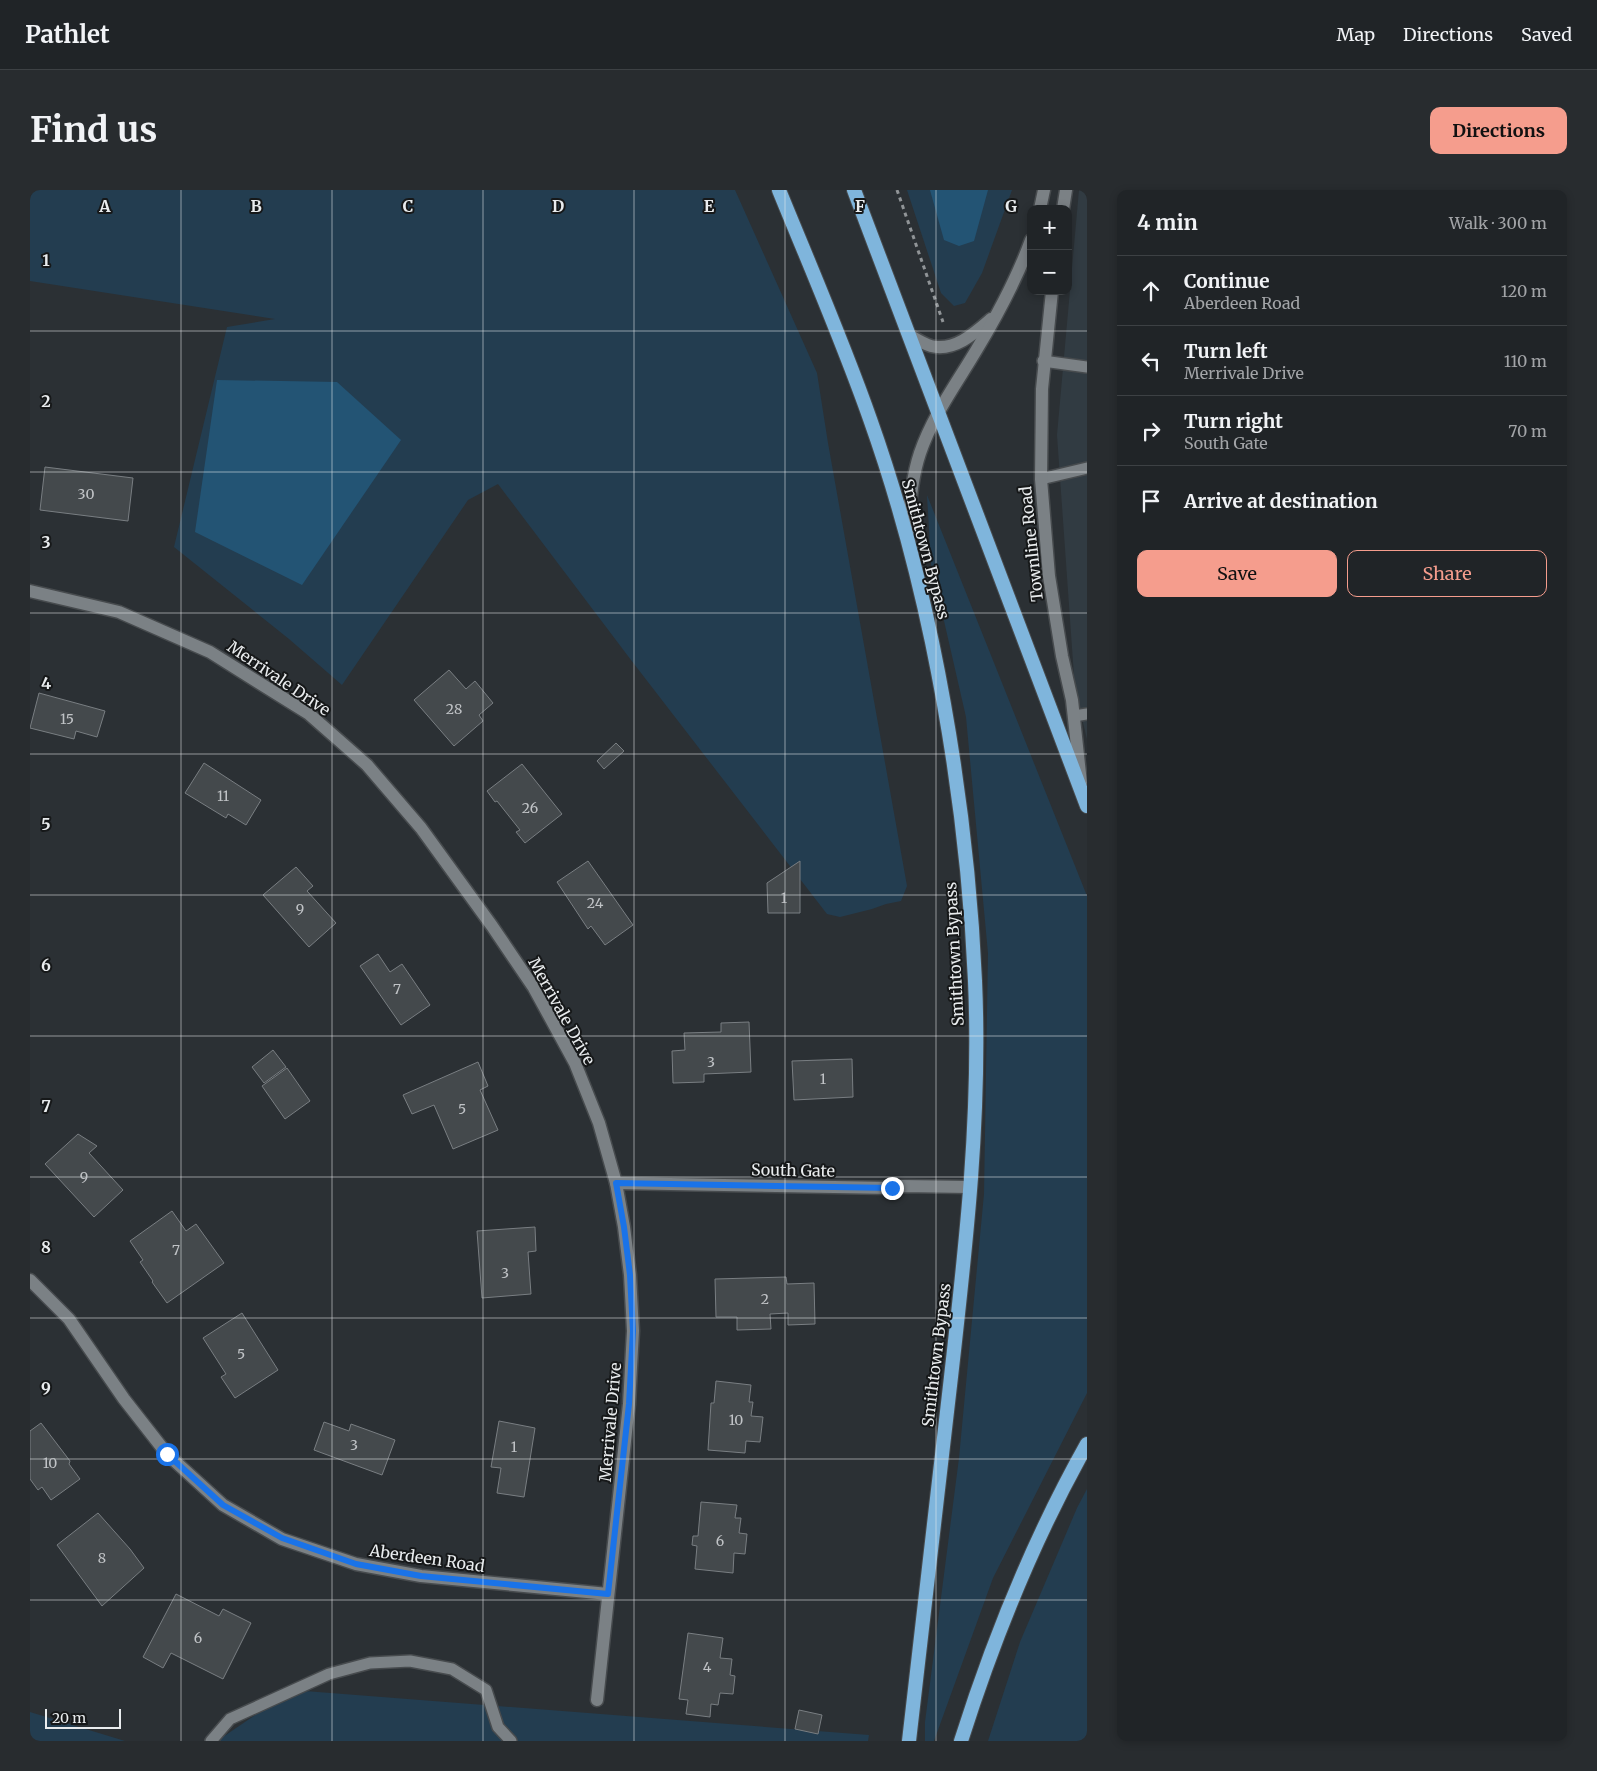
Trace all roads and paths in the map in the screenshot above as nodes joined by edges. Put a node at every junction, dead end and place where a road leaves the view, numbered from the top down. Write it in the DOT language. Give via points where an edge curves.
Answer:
graph roads {
  1 [pos="779,190"];
  2 [pos="854,190"];
  3 [pos="896,190"];
  4 [pos="1044,190"];
  5 [pos="1066,190"];
  6 [pos="1041,205"];
  7 [pos="1064,205"];
  8 [pos="1027,250"];
  9 [pos="1052,295"];
  10 [pos="998,312"];
  11 [pos="943,322"];
  12 [pos="909,335"];
  13 [pos="1044,361"];
  14 [pos="1087,366"];
  15 [pos="938,414"];
  16 [pos="1087,468"];
  17 [pos="1041,479"];
  18 [pos="907,538"];
  19 [pos="30,591"];
  20 [pos="1081,715"];
  21 [pos="1084,792"];
  22 [pos="1087,806"];
  23 [pos="616,1183"];
  24 [pos="970,1187"];
  25 [pos="30,1280"];
  26 [pos="1087,1444"];
  27 [pos="608,1594"];
  28 [pos="597,1700"];
  29 [pos="211,1741"];
  30 [pos="511,1741"];
  31 [pos="909,1741"];
  32 [pos="961,1741"];
  1 -- 18 [label="highway, Smithtown Bypass" via="870,420"];
  2 -- 12 [label="highway"];
  3 -- 11 [label="path"];
  4 -- 6 [label="street"];
  5 -- 7 [label="street"];
  8 -- 10 [label="street"];
  9 -- 13 [label="street, Townline Road"];
  10 -- 12 [label="street" via="973,334 943,348 929,346"];
  10 -- 15 [label="street"];
  12 -- 15 [label="highway"];
  13 -- 14 [label="lane"];
  13 -- 17 [label="street, Townline Road" via="1040,415"];
  15 -- 18 [label="street" via="912,481"];
  15 -- 21 [label="highway"];
  16 -- 17 [label="lane"];
  17 -- 20 [label="street, Townline Road" via="1055,616 1072,700"];
  18 -- 24 [label="highway, Smithtown Bypass" via="944,702 966,851 976,1020 975,1124"];
  19 -- 23 [label="street, Merrivale Drive" via="119,612 210,652 309,714 367,765 421,828 534,988 575,1063 599,1123"];
  20 -- 21 [label="street, Townline Road"];
  21 -- 22 [label="highway"];
  23 -- 24 [label="street, South Gate"];
  23 -- 27 [label="street, Merrivale Drive" via="630,1275 633,1331 629,1404"];
  24 -- 31 [label="highway, Smithtown Bypass"];
  25 -- 27 [label="street, Aberdeen Road" via="69,1319 167,1454 223,1505 282,1538 356,1564 421,1576"];
  26 -- 32 [label="highway" via="1024,1568"];
  27 -- 28 [label="street, Merrivale Drive"];
  29 -- 30 [label="lane" via="230,1719 329,1674 370,1663 410,1661 452,1669 486,1690 498,1727"];
}
